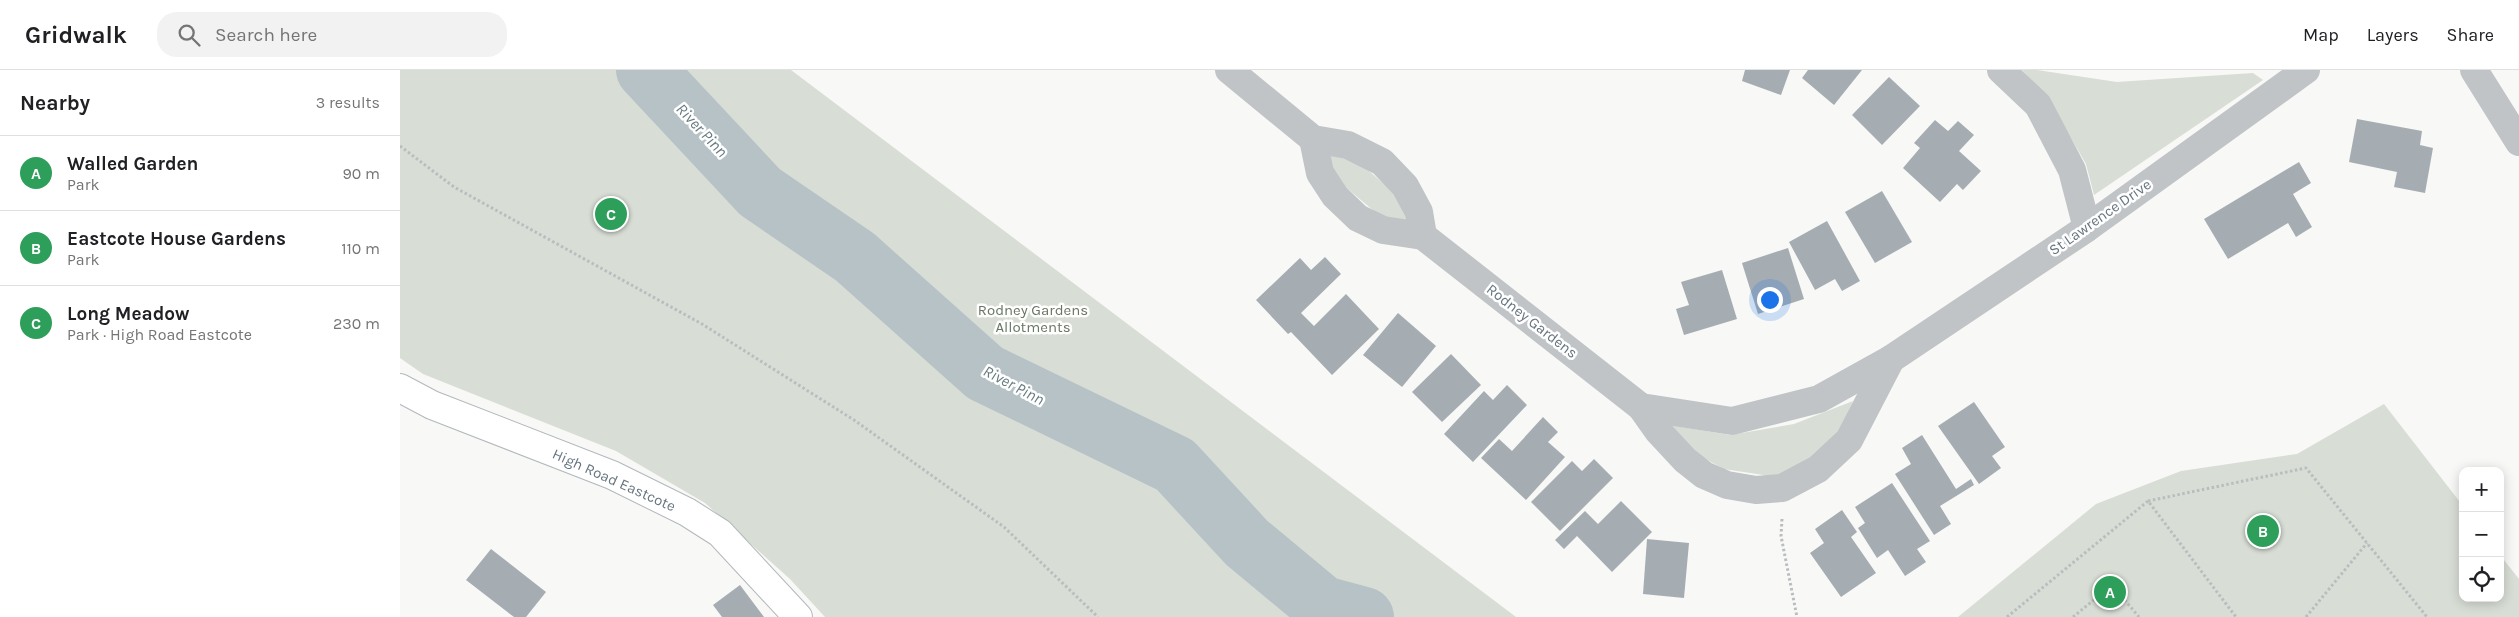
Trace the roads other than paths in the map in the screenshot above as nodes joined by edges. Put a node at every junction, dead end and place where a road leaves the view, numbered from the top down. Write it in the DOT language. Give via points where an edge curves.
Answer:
graph roads {
  1 [pos="1229,70"];
  2 [pos="2001,70"];
  3 [pos="2306,70"];
  4 [pos="2474,70"];
  5 [pos="1313,139"];
  6 [pos="2519,142"];
  7 [pos="2087,228"];
  8 [pos="1423,236"];
  9 [pos="1891,359"];
  10 [pos="403,394"];
  11 [pos="1641,407"];
  12 [pos="798,617"];
  1 -- 5 [label="street"];
  2 -- 7 [label="street" via="2038,105 2072,170"];
  3 -- 7 [label="street, St Lawrence Drive"];
  4 -- 6 [label="street"];
  5 -- 8 [label="street" via="1348,145 1382,162 1405,186 1420,212"];
  5 -- 8 [label="street, Rodney Gardens" via="1320,173 1335,196 1358,218 1383,230"];
  7 -- 9 [label="street, St Lawrence Drive"];
  8 -- 11 [label="street, Rodney Gardens"];
  9 -- 11 [label="street, St Lawrence Drive" via="1819,399 1732,421"];
  9 -- 11 [label="street, St Lawrence Drive" via="1849,440 1818,470 1782,488 1756,490 1727,485 1704,474 1685,460"];
  10 -- 12 [label="main road, High Road Eastcote" via="612,475 687,512 720,533"];
}
